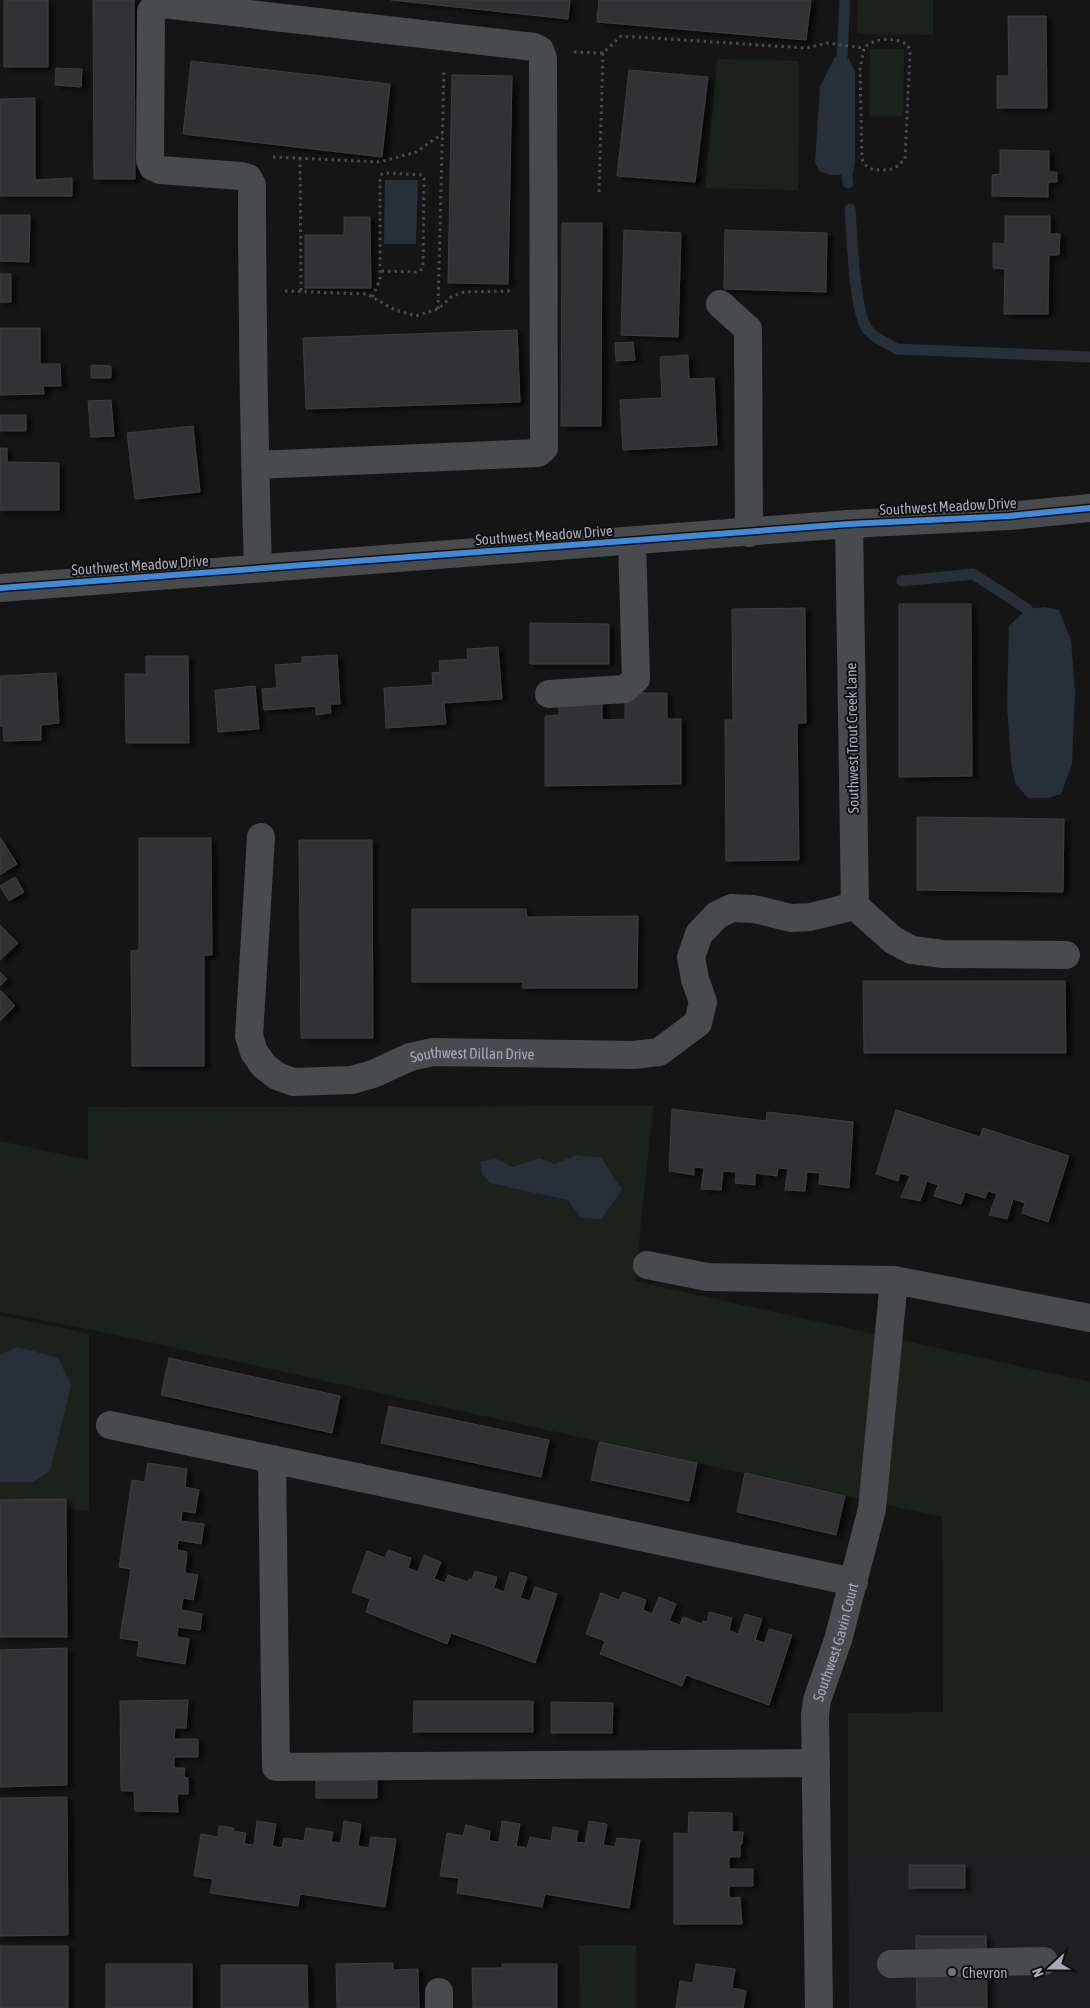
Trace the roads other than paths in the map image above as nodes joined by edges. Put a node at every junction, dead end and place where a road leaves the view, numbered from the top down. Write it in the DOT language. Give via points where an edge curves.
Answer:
graph roads {
  1 [pos="720,304"];
  2 [pos="255,465"];
  3 [pos="1090,508"];
  4 [pos="849,524"];
  5 [pos="749,533"];
  6 [pos="632,541"];
  7 [pos="258,568"];
  8 [pos="0,588"];
  9 [pos="549,694"];
  10 [pos="261,837"];
  11 [pos="855,906"];
  12 [pos="1066,955"];
  13 [pos="647,1265"];
  14 [pos="894,1280"];
  15 [pos="1090,1318"];
  16 [pos="110,1425"];
  17 [pos="272,1459"];
  18 [pos="854,1582"];
  19 [pos="816,1763"];
  20 [pos="1044,1961"];
  21 [pos="891,1964"];
  22 [pos="819,2008"];
  1 -- 5 [label="street" via="748,329"];
  2 -- 2 [label="street" via="542,451 544,58 540,50 163,4 151,11 150,160 153,168 248,178 252,185"];
  2 -- 7 [label="street"];
  3 -- 4 [label="street, Southwest Meadow Drive" via="1009,516"];
  4 -- 5 [label="street, Southwest Meadow Drive"];
  4 -- 11 [label="street, Southwest Trout Creek Lane"];
  5 -- 6 [label="street, Southwest Meadow Drive"];
  6 -- 7 [label="street, Southwest Meadow Drive"];
  6 -- 9 [label="street" via="636,679 625,689"];
  7 -- 8 [label="street, Southwest Meadow Drive"];
  10 -- 11 [label="street, Southwest Dillan Drive" via="249,1036 254,1052 264,1066 293,1082 352,1080 410,1057 433,1052 634,1055 659,1052 698,1023 703,1002 691,957 699,934 717,915 732,908 754,908 791,918"];
  11 -- 12 [label="street" via="893,940 912,950 943,954"];
  13 -- 14 [label="street" via="707,1277"];
  14 -- 15 [label="street"];
  14 -- 18 [label="street, Southwest Gavin Court" via="872,1509"];
  16 -- 17 [label="street"];
  17 -- 18 [label="street"];
  17 -- 19 [label="street" via="276,1766"];
  18 -- 19 [label="street, Southwest Gavin Court" via="817,1700"];
  19 -- 22 [label="street, Southwest Gavin Court"];
  20 -- 21 [label="street"];
}
